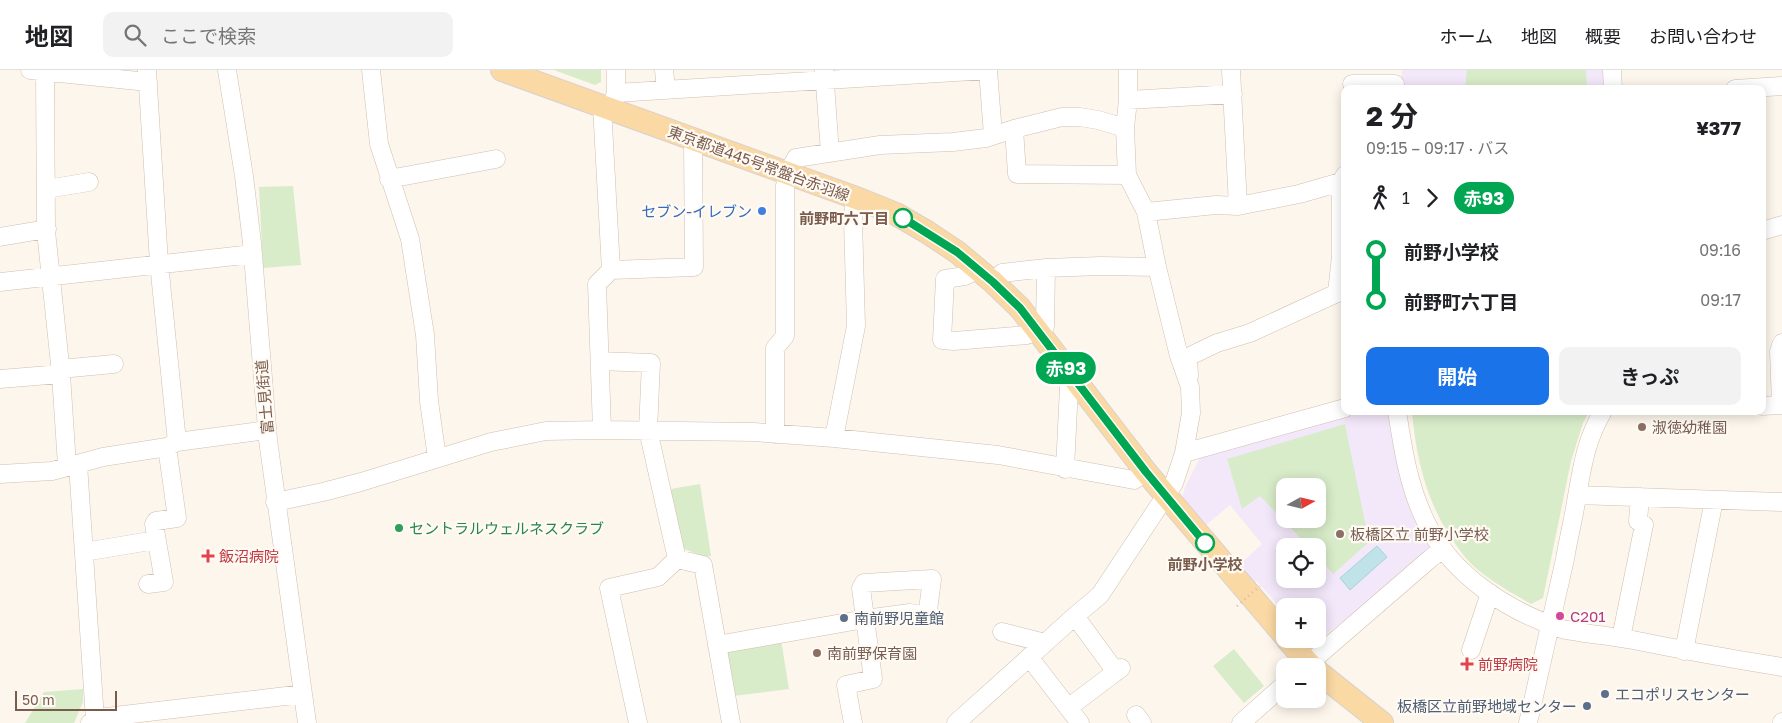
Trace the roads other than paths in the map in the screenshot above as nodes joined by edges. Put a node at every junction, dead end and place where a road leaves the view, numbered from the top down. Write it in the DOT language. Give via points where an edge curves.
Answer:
graph roads {
  1 [pos="227,70"];
  2 [pos="370,70"];
  3 [pos="502,70"];
  4 [pos="616,70"];
  5 [pos="664,70"];
  6 [pos="988,70"];
  7 [pos="1128,70"];
  8 [pos="1231,70"];
  9 [pos="1612,70"];
  10 [pos="38,71"];
  11 [pos="908,72"];
  12 [pos="825,75"];
  13 [pos="147,76"];
  14 [pos="740,77"];
  15 [pos="1395,81"];
  16 [pos="1352,84"];
  17 [pos="1613,85"];
  18 [pos="1782,86"];
  19 [pos="1766,87"];
  20 [pos="666,89"];
  21 [pos="1233,94"];
  22 [pos="1128,100"];
  23 [pos="610,103"];
  24 [pos="1125,128"];
  25 [pos="1014,129"];
  26 [pos="993,135"];
  27 [pos="693,140"];
  28 [pos="830,153"];
  29 [pos="496,159"];
  30 [pos="788,173"];
  31 [pos="1127,175"];
  32 [pos="389,179"];
  33 [pos="1341,179"];
  34 [pos="89,182"];
  35 [pos="47,189"];
  36 [pos="855,197"];
  37 [pos="1238,206"];
  38 [pos="1146,212"];
  39 [pos="1782,226"];
  40 [pos="47,229"];
  41 [pos="1766,230"];
  42 [pos="0,237"];
  43 [pos="253,254"];
  44 [pos="1341,262"];
  45 [pos="159,264"];
  46 [pos="1157,267"];
  47 [pos="1046,268"];
  48 [pos="611,270"];
  49 [pos="50,276"];
  50 [pos="986,276"];
  51 [pos="0,282"];
  52 [pos="1038,330"];
  53 [pos="1776,349"];
  54 [pos="600,361"];
  55 [pos="114,364"];
  56 [pos="61,371"];
  57 [pos="0,379"];
  58 [pos="1076,381"];
  59 [pos="1190,387"];
  60 [pos="1766,406"];
  61 [pos="1341,409"];
  62 [pos="1398,415"];
  63 [pos="1601,415"];
  64 [pos="267,430"];
  65 [pos="602,430"];
  66 [pos="648,430"];
  67 [pos="775,434"];
  68 [pos="834,438"];
  69 [pos="172,444"];
  70 [pos="1184,454"];
  71 [pos="436,458"];
  72 [pos="73,465"];
  73 [pos="1065,469"];
  74 [pos="1146,472"];
  75 [pos="0,474"];
  76 [pos="1577,495"];
  77 [pos="1166,496"];
  78 [pos="1640,497"];
  79 [pos="1714,500"];
  80 [pos="275,502"];
  81 [pos="1782,502"];
  82 [pos="156,540"];
  83 [pos="1443,550"];
  84 [pos="84,552"];
  85 [pos="677,559"];
  86 [pos="148,584"];
  87 [pos="1490,593"];
  88 [pos="1075,616"];
  89 [pos="1550,624"];
  90 [pos="1276,625"];
  91 [pos="1002,632"];
  92 [pos="1621,638"];
  93 [pos="1045,643"];
  94 [pos="717,645"];
  95 [pos="1295,648"];
  96 [pos="1471,650"];
  97 [pos="1684,651"];
  98 [pos="1030,657"];
  99 [pos="1304,658"];
  100 [pos="1321,658"];
  101 [pos="1782,667"];
  102 [pos="1326,679"];
  103 [pos="1276,692"];
  104 [pos="303,694"];
  105 [pos="1068,708"];
  106 [pos="176,716"];
  107 [pos="92,722"];
  108 [pos="307,723"];
  109 [pos="638,723"];
  110 [pos="731,723"];
  111 [pos="853,723"];
  112 [pos="956,723"];
  113 [pos="1080,723"];
  114 [pos="1241,723"];
  115 [pos="1382,723"];
  116 [pos="1528,723"];
  1 -- 43 [label="street, 富士見街道"];
  2 -- 32 [label="street" via="379,144"];
  3 -- 23 [label="main road, 東京都道445号常盤台赤羽線"];
  4 -- 23 [label="street"];
  5 -- 20 [label="street"];
  6 -- 11 [label="street"];
  6 -- 26 [label="street"];
  7 -- 22 [label="street"];
  8 -- 21 [label="street"];
  9 -- 17 [label="street"];
  10 -- 13 [label="street"];
  10 -- 35 [label="street"];
  11 -- 12 [label="street"];
  12 -- 14 [label="street"];
  12 -- 28 [label="street"];
  13 -- 45 [label="street"];
  14 -- 20 [label="street"];
  15 -- 16 [label="street"];
  18 -- 19 [label="street"];
  20 -- 23 [label="street"];
  21 -- 22 [label="street"];
  21 -- 37 [label="street"];
  22 -- 24 [label="street"];
  23 -- 27 [label="main road, 東京都道445号常盤台赤羽線"];
  23 -- 48 [label="street"];
  24 -- 25 [label="street" via="1080,117 1049,120"];
  24 -- 31 [label="street"];
  25 -- 26 [label="street"];
  25 -- 31 [label="street" via="1017,174"];
  26 -- 28 [label="street" via="953,142 880,145"];
  27 -- 30 [label="main road, 東京都道445号常盤台赤羽線"];
  27 -- 48 [label="street" via="694,267"];
  28 -- 30 [label="street" via="796,158"];
  29 -- 32 [label="street"];
  30 -- 36 [label="main road, 東京都道445号常盤台赤羽線"];
  30 -- 67 [label="street" via="785,186 785,336 775,348"];
  31 -- 38 [label="street"];
  32 -- 71 [label="street" via="410,239 425,335"];
  33 -- 37 [label="street" via="1299,194"];
  34 -- 35 [label="street"];
  35 -- 40 [label="street"];
  36 -- 50 [label="main road, 東京都道445号常盤台赤羽線" via="896,214 927,232"];
  36 -- 68 [label="street" via="856,326"];
  37 -- 38 [label="street"];
  38 -- 46 [label="street"];
  39 -- 41 [label="street"];
  40 -- 42 [label="street"];
  40 -- 49 [label="street"];
  43 -- 45 [label="street"];
  43 -- 64 [label="street, 富士見街道"];
  44 -- 59 [label="street" via="1336,293 1250,333 1217,343 1188,357"];
  45 -- 49 [label="street"];
  45 -- 69 [label="street"];
  46 -- 47 [label="street"];
  46 -- 59 [label="street"];
  47 -- 50 [label="street"];
  47 -- 52 [label="street" via="1045,326"];
  48 -- 54 [label="street" via="597,284"];
  49 -- 51 [label="street"];
  49 -- 56 [label="street"];
  50 -- 52 [label="main road, 東京都道445号常盤台赤羽線"];
  50 -- 52 [label="street" via="945,279 942,340 1028,334"];
  52 -- 58 [label="main road, 東京都道445号常盤台赤羽線"];
  53 -- 60 [label="street" via="1781,405"];
  54 -- 65 [label="street"];
  54 -- 66 [label="street" via="651,363"];
  55 -- 56 [label="street"];
  56 -- 57 [label="street"];
  56 -- 72 [label="street"];
  58 -- 73 [label="street" via="1069,387"];
  58 -- 74 [label="main road, 東京都道445号常盤台赤羽線"];
  59 -- 70 [label="street" via="1191,414"];
  61 -- 70 [label="street"];
  62 -- 83 [label="street" via="1407,468 1417,501"];
  63 -- 76 [label="street" via="1582,462"];
  64 -- 69 [label="street"];
  64 -- 80 [label="street, 富士見街道"];
  65 -- 66 [label="street"];
  65 -- 71 [label="street" via="531,433"];
  66 -- 67 [label="street"];
  66 -- 85 [label="street"];
  67 -- 68 [label="street"];
  68 -- 73 [label="street" via="998,455"];
  69 -- 72 [label="street"];
  69 -- 82 [label="street" via="177,518 156,521"];
  70 -- 77 [label="street"];
  71 -- 80 [label="street" via="361,482"];
  72 -- 75 [label="street" via="52,471"];
  72 -- 84 [label="street"];
  73 -- 74 [label="street" via="1134,480"];
  74 -- 77 [label="main road, 東京都道445号常盤台赤羽線"];
  76 -- 78 [label="street"];
  76 -- 89 [label="street"];
  77 -- 88 [label="street" via="1100,596"];
  77 -- 90 [label="main road, 東京都道445号常盤台赤羽線"];
  78 -- 79 [label="street"];
  78 -- 92 [label="street" via="1638,521 1644,525"];
  79 -- 81 [label="street"];
  79 -- 97 [label="street"];
  80 -- 104 [label="street, 富士見街道"];
  82 -- 84 [label="street"];
  82 -- 86 [label="street" via="164,582"];
  83 -- 87 [label="street"];
  83 -- 100 [label="street"];
  84 -- 107 [label="street"];
  85 -- 94 [label="street" via="703,565"];
  85 -- 109 [label="street" via="658,577 609,588"];
  87 -- 89 [label="street"];
  87 -- 96 [label="street"];
  88 -- 93 [label="street"];
  88 -- 105 [label="street" via="1118,670"];
  89 -- 92 [label="street" via="1563,630"];
  89 -- 116 [label="street"];
  91 -- 93 [label="street"];
  92 -- 97 [label="street"];
  93 -- 98 [label="street"];
  94 -- 110 [label="street"];
  94 -- 111 [label="street" via="865,619 873,679 846,685"];
  95 -- 99 [label="main road, 東京都道445号常盤台赤羽線"];
  97 -- 101 [label="street"];
  98 -- 105 [label="street"];
  98 -- 112 [label="street"];
  102 -- 115 [label="main road, 東京都道445号常盤台赤羽線"];
  103 -- 114 [label="street"];
  104 -- 106 [label="street"];
  104 -- 108 [label="street, 富士見街道"];
  105 -- 113 [label="street"];
  106 -- 107 [label="street" via="106,717"];
}
